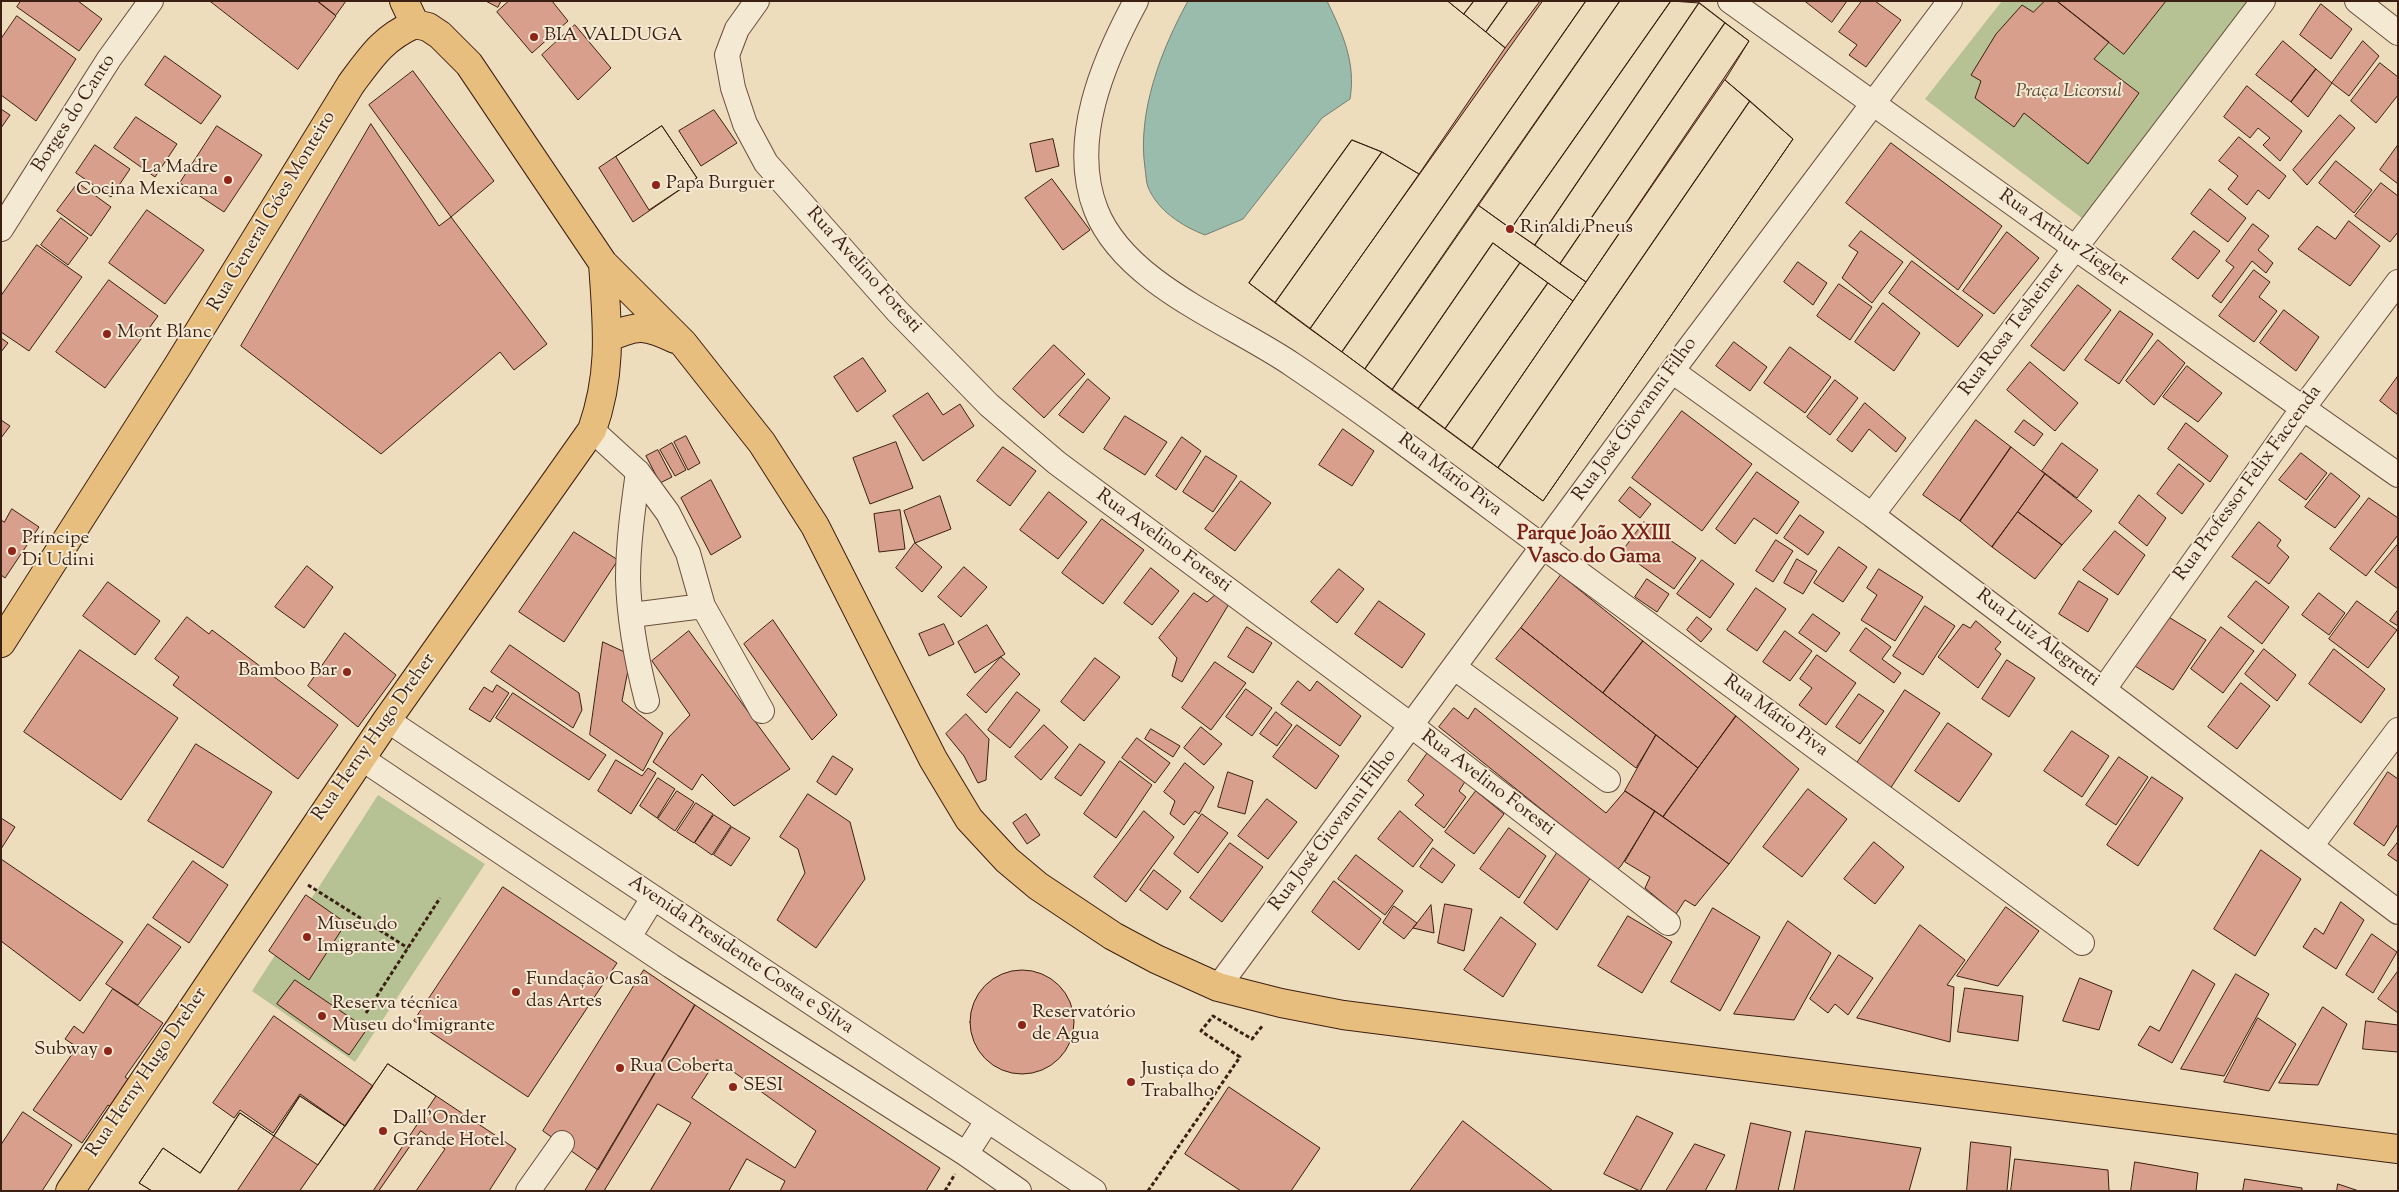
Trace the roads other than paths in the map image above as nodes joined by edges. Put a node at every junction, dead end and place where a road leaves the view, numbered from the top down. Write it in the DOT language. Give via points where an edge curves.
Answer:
graph roads {
  1 [pos="151,1"];
  2 [pos="757,1"];
  3 [pos="1136,1"];
  4 [pos="1730,1"];
  5 [pos="1950,1"];
  6 [pos="2263,1"];
  7 [pos="2357,1"];
  8 [pos="409,13"];
  9 [pos="2398,32"];
  10 [pos="1872,103"];
  11 [pos="1,229"];
  12 [pos="2075,248"];
  13 [pos="603,263"];
  14 [pos="2398,282"];
  15 [pos="608,338"];
  16 [pos="683,343"];
  17 [pos="1672,371"];
  18 [pos="2303,408"];
  19 [pos="592,430"];
  20 [pos="638,472"];
  21 [pos="2398,475"];
  22 [pos="1872,515"];
  23 [pos="1543,547"];
  24 [pos="703,606"];
  25 [pos="632,615"];
  26 [pos="1,643"];
  27 [pos="1455,668"];
  28 [pos="2104,689"];
  29 [pos="647,701"];
  30 [pos="762,711"];
  31 [pos="387,720"];
  32 [pos="1412,726"];
  33 [pos="2398,730"];
  34 [pos="361,758"];
  35 [pos="1608,780"];
  36 [pos="2311,846"];
  37 [pos="654,898"];
  38 [pos="2398,912"];
  39 [pos="1668,923"];
  40 [pos="629,938"];
  41 [pos="2082,943"];
  42 [pos="1218,987"];
  43 [pos="987,1121"];
  44 [pos="562,1143"];
  45 [pos="2398,1149"];
  46 [pos="966,1154"];
  47 [pos="70,1191"];
  48 [pos="528,1191"];
  49 [pos="1019,1191"];
  50 [pos="1094,1191"];
  1 -- 11 [label="street, Borges do Canto" via="109,59"];
  2 -- 32 [label="street, Rua Avelino Foresti" via="737,29 727,55 733,88 746,124 766,163 897,311 989,405 1057,463"];
  3 -- 23 [label="street, Rua Mário Piva" via="1120,30 1092,105 1085,164 1096,210 1116,245 1145,275 1284,359 1366,414"];
  4 -- 10 [label="street, Rua Arthur Ziegler"];
  5 -- 10 [label="street, Rua José Giovanni Filho"];
  6 -- 12 [label="street, Rua Rosa Tesheiner"];
  7 -- 9 [label="street"];
  8 -- 13 [label="main road" via="440,35 469,64"];
  8 -- 26 [label="main road, Rua General Góes Monteiro" via="397,32 380,45 351,84 177,367"];
  10 -- 12 [label="street, Rua Arthur Ziegler"];
  10 -- 17 [label="street, Rua José Giovanni Filho"];
  12 -- 18 [label="street, Rua Arthur Ziegler"];
  12 -- 22 [label="street, Rua Rosa Tesheiner"];
  13 -- 15 [label="main road, Rua Herny Hugo Dreher"];
  13 -- 16 [label="main road"];
  14 -- 18 [label="street, Rua Professor Felix Faccenda"];
  15 -- 16 [label="main road" via="638,327 651,328"];
  15 -- 19 [label="main road, Rua Herny Hugo Dreher" via="602,397"];
  16 -- 42 [label="main road" via="762,443 815,526 934,759 969,819 1006,860 1045,891 1113,936"];
  17 -- 22 [label="street, Rua Luiz Alegretti"];
  17 -- 23 [label="street, Rua José Giovanni Filho"];
  18 -- 21 [label="street, Rua Arthur Ziegler"];
  18 -- 28 [label="street, Rua Professor Felix Faccenda"];
  19 -- 20 [label="street"];
  19 -- 31 [label="main road, Rua Herny Hugo Dreher"];
  20 -- 24 [label="street" via="668,513 688,552"];
  20 -- 25 [label="street" via="629,552"];
  22 -- 28 [label="street, Rua Luiz Alegretti"];
  23 -- 27 [label="street, Rua José Giovanni Filho"];
  23 -- 41 [label="street, Rua Mário Piva"];
  24 -- 25 [label="street"];
  24 -- 30 [label="street"];
  25 -- 29 [label="street" via="638,667"];
  27 -- 32 [label="street, Rua José Giovanni Filho"];
  27 -- 35 [label="street"];
  28 -- 36 [label="street, Rua Luiz Alegretti"];
  31 -- 34 [label="main road, Rua Herny Hugo Dreher"];
  31 -- 37 [label="street, Avenida Presidente Costa e Silva"];
  32 -- 39 [label="street, Rua Avelino Foresti"];
  32 -- 42 [label="street, Rua José Giovanni Filho"];
  33 -- 36 [label="street"];
  34 -- 40 [label="street"];
  34 -- 47 [label="main road, Rua Herny Hugo Dreher"];
  36 -- 38 [label="street, Rua Luiz Alegretti"];
  37 -- 40 [label="street"];
  37 -- 43 [label="street, Avenida Presidente Costa e Silva"];
  40 -- 46 [label="street"];
  42 -- 45 [label="main road" via="1343,1015"];
  43 -- 46 [label="street"];
  43 -- 50 [label="street, Avenida Presidente Costa e Silva"];
  44 -- 48 [label="street"];
  46 -- 49 [label="street"];
}
